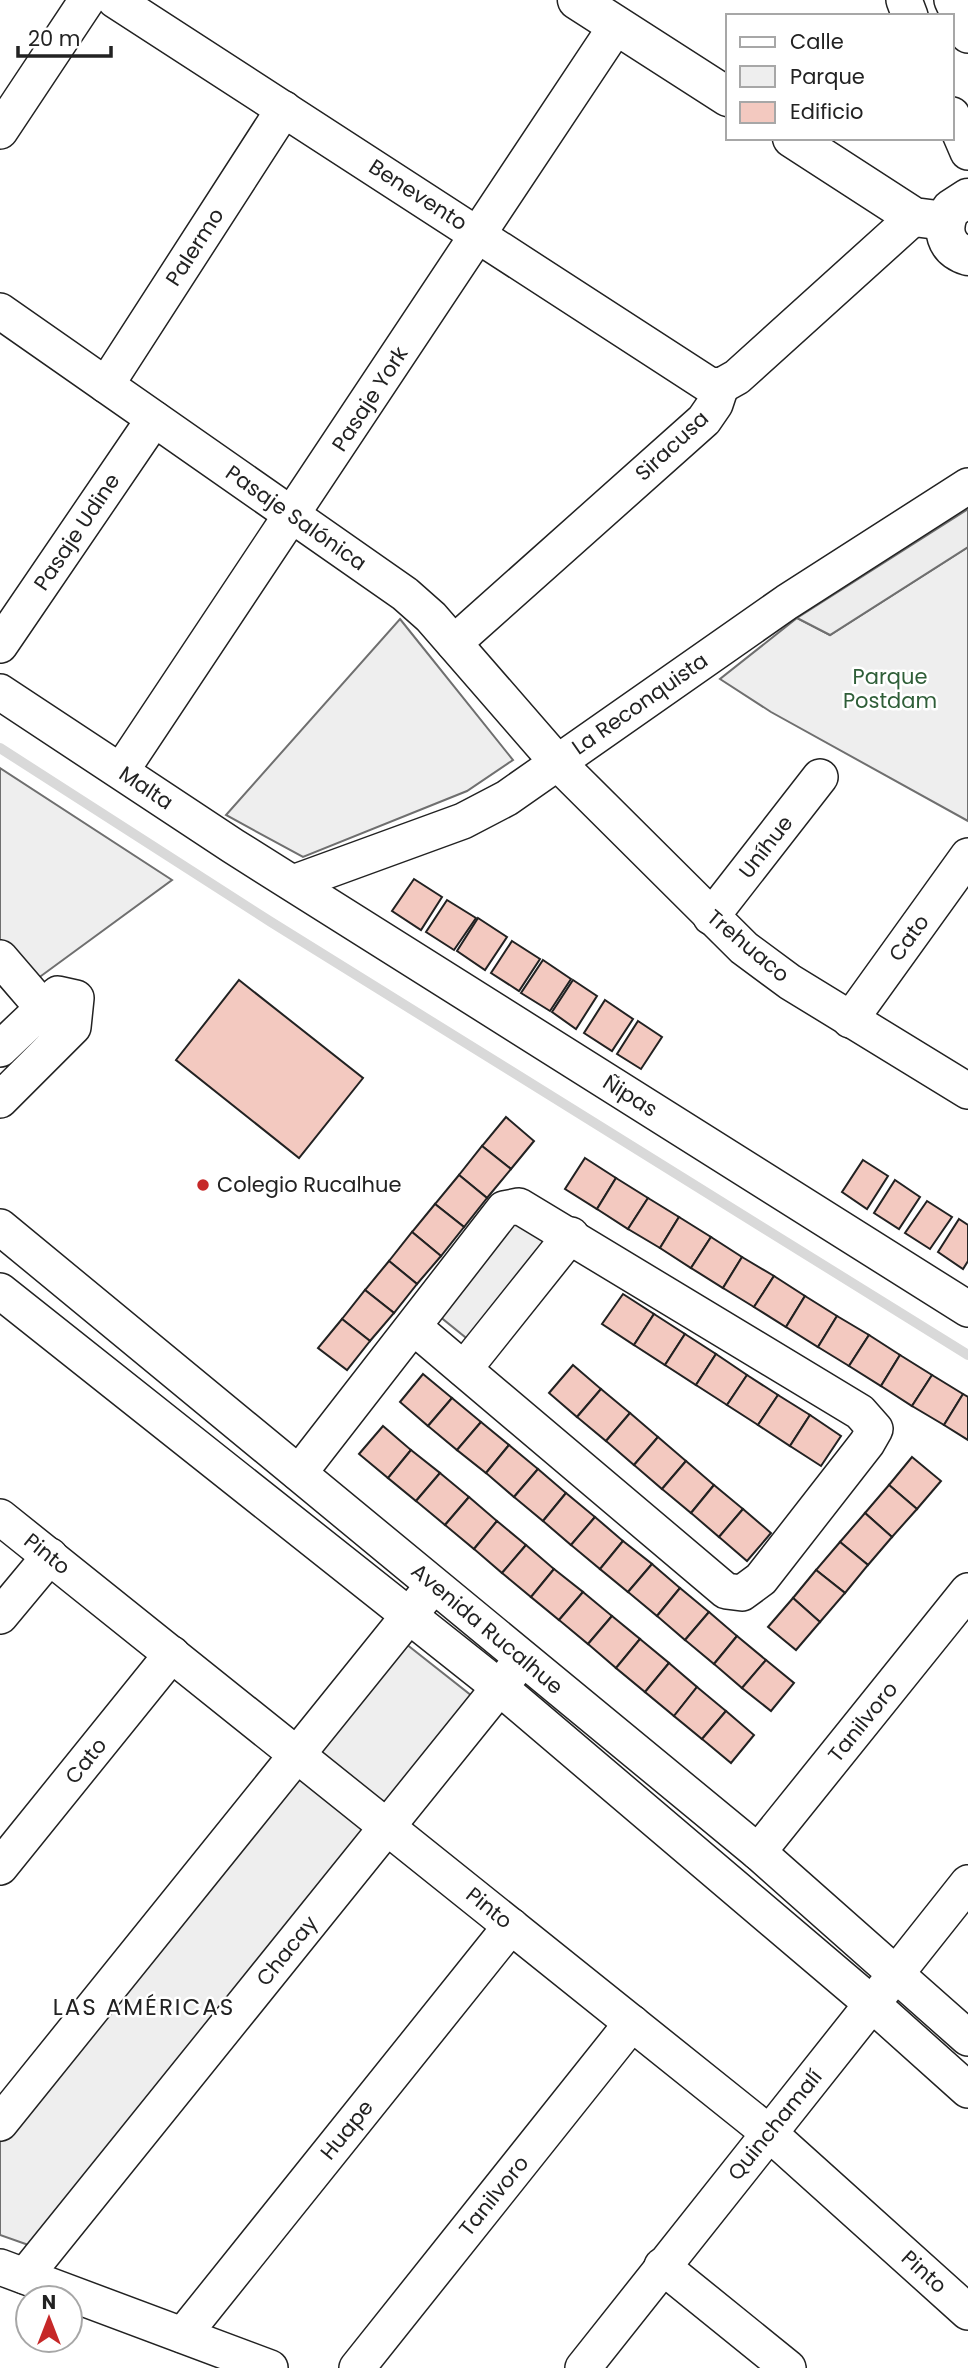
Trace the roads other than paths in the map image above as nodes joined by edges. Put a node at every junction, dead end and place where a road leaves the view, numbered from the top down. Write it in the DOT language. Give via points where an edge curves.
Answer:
graph roads {
  1 [pos="88,0"];
  2 [pos="115,0"];
  3 [pos="952,0"];
  4 [pos="581,1"];
  5 [pos="617,25"];
  6 [pos="968,35"];
  7 [pos="726,96"];
  8 [pos="284,109"];
  9 [pos="954,120"];
  10 [pos="0,131"];
  11 [pos="796,140"];
  12 [pos="968,152"];
  13 [pos="942,212"];
  14 [pos="479,234"];
  15 [pos="968,256"];
  16 [pos="4,325"];
  17 [pos="106,386"];
  18 [pos="721,386"];
  19 [pos="154,419"];
  20 [pos="968,486"];
  21 [pos="293,516"];
  22 [pos="454,643"];
  23 [pos="0,645"];
  24 [pos="0,692"];
  25 [pos="558,763"];
  26 [pos="121,771"];
  27 [pos="820,776"];
  28 [pos="968,856"];
  29 [pos="293,883"];
  30 [pos="711,917"];
  31 [pos="0,958"];
  32 [pos="43,1008"];
  33 [pos="850,1020"];
  34 [pos="0,1049"];
  35 [pos="968,1091"];
  36 [pos="0,1100"];
  37 [pos="0,1227"];
  38 [pos="571,1235"];
  39 [pos="0,1291"];
  40 [pos="968,1309"];
  41 [pos="415,1328"];
  42 [pos="464,1369"];
  43 [pos="299,1473"];
  44 [pos="0,1517"];
  45 [pos="50,1556"];
  46 [pos="433,1585"];
  47 [pos="968,1591"];
  48 [pos="410,1615"];
  49 [pos="0,1616"];
  50 [pos="172,1654"];
  51 [pos="523,1659"];
  52 [pos="499,1687"];
  53 [pos="297,1755"];
  54 [pos="387,1827"];
  55 [pos="758,1852"];
  56 [pos="0,1867"];
  57 [pos="968,1883"];
  58 [pos="511,1926"];
  59 [pos="895,1973"];
  60 [pos="873,2004"];
  61 [pos="632,2023"];
  62 [pos="968,2038"];
  63 [pos="968,2090"];
  64 [pos="0,2123"];
  65 [pos="769,2133"];
  66 [pos="662,2266"];
  67 [pos="12,2271"];
  68 [pos="968,2312"];
  69 [pos="183,2335"];
  70 [pos="270,2368"];
  71 [pos="357,2368"];
  72 [pos="583,2368"];
  73 [pos="788,2368"];
  1 -- 10 [label="street"];
  2 -- 8 [label="street, Benevento"];
  3 -- 6 [label="street"];
  4 -- 5 [label="main road"];
  5 -- 7 [label="main road"];
  5 -- 14 [label="street, Pasaje York"];
  8 -- 14 [label="street, Benevento"];
  8 -- 17 [label="street, Palermo"];
  9 -- 12 [label="street"];
  11 -- 13 [label="main road"];
  13 -- 15 [label="main road" via="947,241"];
  13 -- 18 [label="street, Siracusa"];
  14 -- 18 [label="street, Benevento" via="702,382"];
  14 -- 21 [label="street, Pasaje York"];
  16 -- 17 [label="street, Pasaje Salónica"];
  17 -- 19 [label="street, Pasaje Salónica"];
  18 -- 22 [label="street, Siracusa" via="704,420"];
  19 -- 21 [label="street, Pasaje Salónica"];
  19 -- 23 [label="street, Pasaje Udine"];
  20 -- 25 [label="street, La Reconquista" via="787,602"];
  21 -- 22 [label="street, Pasaje Salónica" via="405,594"];
  21 -- 26 [label="street, Pasaje York"];
  22 -- 25 [label="street, Pasaje Salónica"];
  24 -- 26 [label="street, Malta"];
  25 -- 29 [label="street, La Reconquista" via="463,821"];
  25 -- 30 [label="street, Trehuaco"];
  26 -- 29 [label="street, Malta"];
  27 -- 30 [label="street, Uníhue"];
  28 -- 33 [label="street, Cato"];
  29 -- 40 [label="street, Ñipas"];
  30 -- 33 [label="street, Trehuaco" via="768,967"];
  31 -- 32 [label="street"];
  32 -- 34 [label="street"];
  32 -- 36 [label="street" via="58,994 76,998 73,1027"];
  33 -- 35 [label="street, Trehuaco"];
  37 -- 43 [label="street, Avenida Rucalhue"];
  38 -- 41 [label="street" via="519,1206 504,1209"];
  38 -- 42 [label="street"];
  38 -- 42 [label="street" via="860,1412 874,1429 761,1579 742,1593 726,1591"];
  39 -- 48 [label="street, Avenida Rucalhue"];
  41 -- 42 [label="street"];
  41 -- 43 [label="street"];
  43 -- 46 [label="street, Avenida Rucalhue"];
  44 -- 45 [label="street, Pinto"];
  45 -- 49 [label="street"];
  45 -- 50 [label="street, Pinto"];
  46 -- 48 [label="street"];
  46 -- 51 [label="street, Avenida Rucalhue"];
  47 -- 55 [label="street, Tanilvoro"];
  48 -- 52 [label="street, Avenida Rucalhue"];
  48 -- 53 [label="street"];
  50 -- 53 [label="street, Pinto"];
  50 -- 56 [label="street, Cato"];
  51 -- 52 [label="street, Chacay"];
  51 -- 55 [label="street, Avenida Rucalhue"];
  52 -- 54 [label="street, Chacay"];
  52 -- 60 [label="street, Avenida Rucalhue"];
  53 -- 54 [label="street, Pinto"];
  53 -- 64 [label="street"];
  54 -- 58 [label="street, Pinto"];
  54 -- 67 [label="street, Chacay"];
  55 -- 59 [label="street, Avenida Rucalhue"];
  57 -- 59 [label="street, Quinchamalí"];
  58 -- 61 [label="street, Pinto"];
  58 -- 69 [label="street, Huape"];
  59 -- 60 [label="street, Quinchamalí"];
  59 -- 62 [label="street, Avenida Rucalhue"];
  60 -- 63 [label="street, Avenida Rucalhue"];
  60 -- 65 [label="street, Quinchamalí"];
  61 -- 65 [label="street, Pinto"];
  61 -- 71 [label="street, Tanilvoro"];
  65 -- 66 [label="street, Quinchamalí"];
  65 -- 68 [label="street, Pinto"];
  66 -- 72 [label="street, Quinchamalí"];
  66 -- 73 [label="street"];
  67 -- 69 [label="street"];
  69 -- 70 [label="street"];
}
